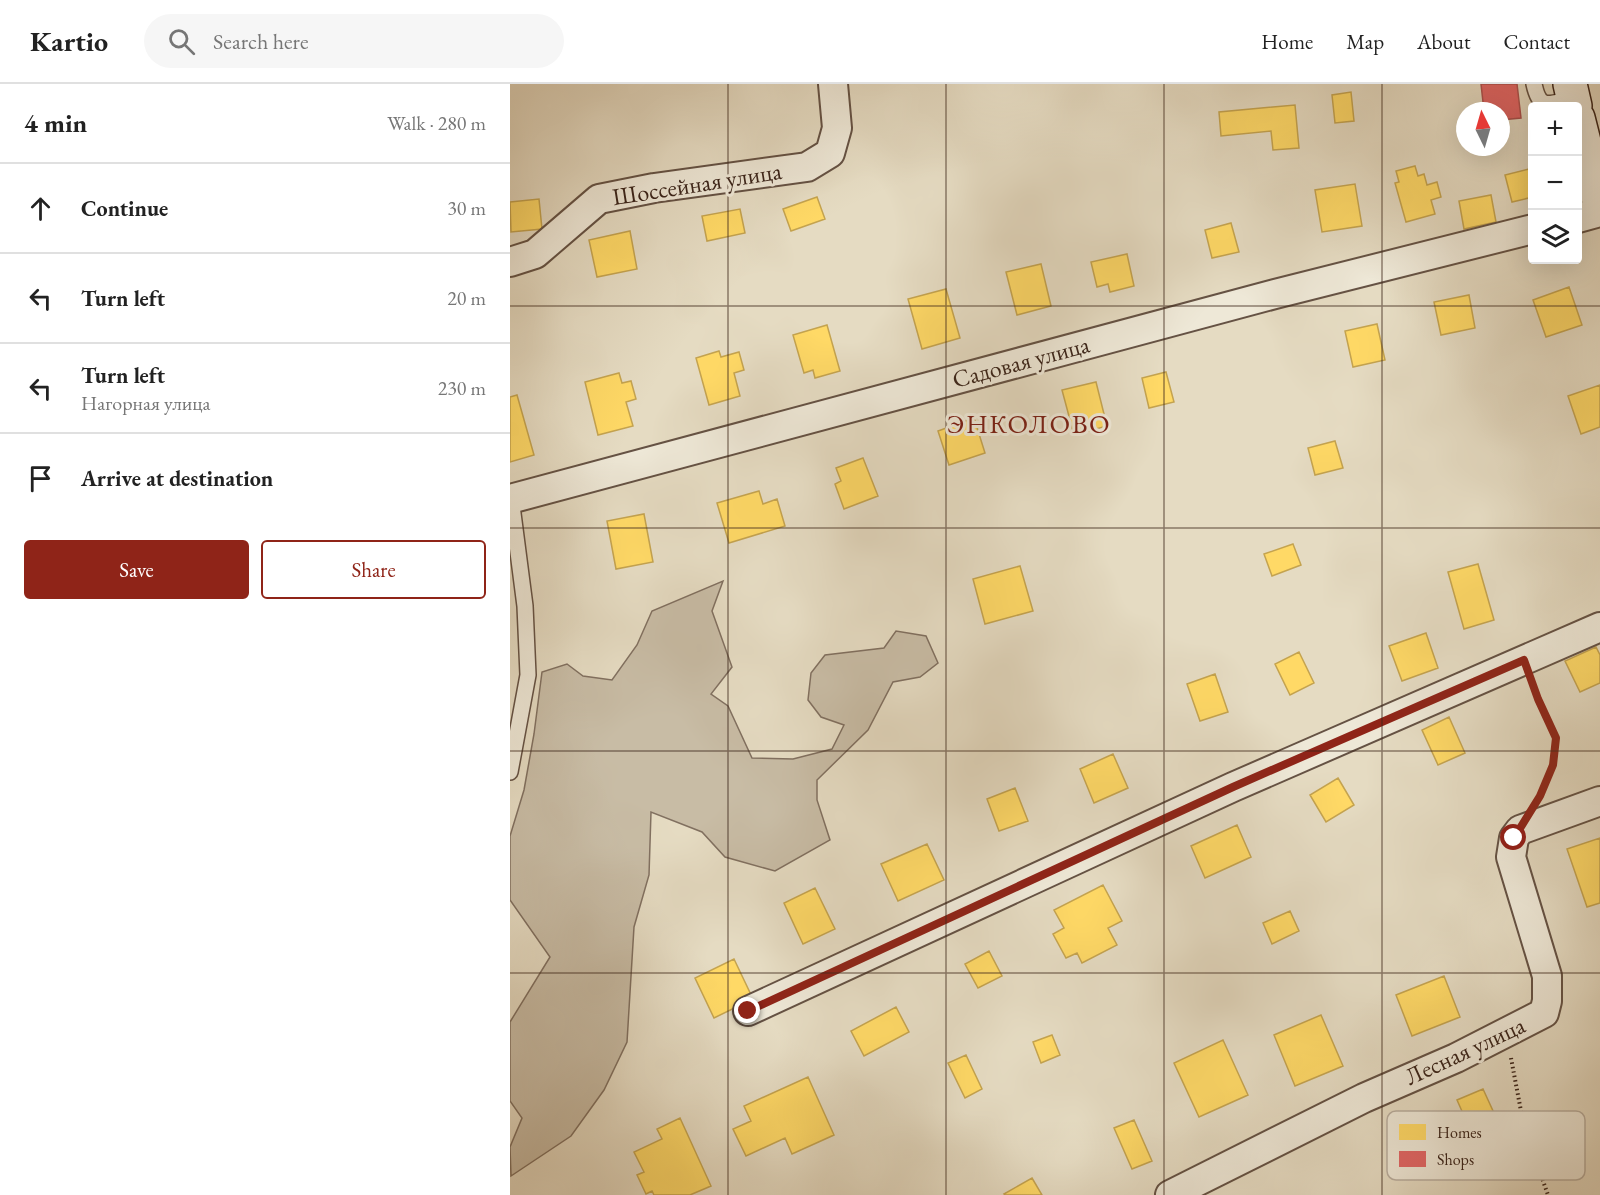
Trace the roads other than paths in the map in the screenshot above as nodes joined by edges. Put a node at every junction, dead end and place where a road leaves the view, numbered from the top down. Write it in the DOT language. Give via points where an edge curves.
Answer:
graph roads {
  1 [pos="833,84"];
  2 [pos="1533,84"];
  3 [pos="1540,102"];
  4 [pos="1582,122"];
  5 [pos="1593,150"];
  6 [pos="1600,205"];
  7 [pos="1600,212"];
  8 [pos="1582,217"];
  9 [pos="1528,230"];
  10 [pos="510,262"];
  11 [pos="510,499"];
  12 [pos="1600,627"];
  13 [pos="510,772"];
  14 [pos="1600,801"];
  15 [pos="748,1011"];
  16 [pos="1170,1195"];
  1 -- 10 [label="street, Шоссейная улица" via="837,128 830,153 807,167 599,199 536,254"];
  2 -- 3 [label="lane"];
  4 -- 5 [label="street"];
  5 -- 6 [label="street"];
  7 -- 8 [label="street"];
  9 -- 11 [label="street, Садовая улица"];
  11 -- 13 [label="lane" via="525,606 528,675"];
  12 -- 15 [label="street" via="1233,787"];
  14 -- 16 [label="street, Лесная улица" via="1520,830 1514,838 1511,857 1547,976 1548,1001 1544,1013"];
}
